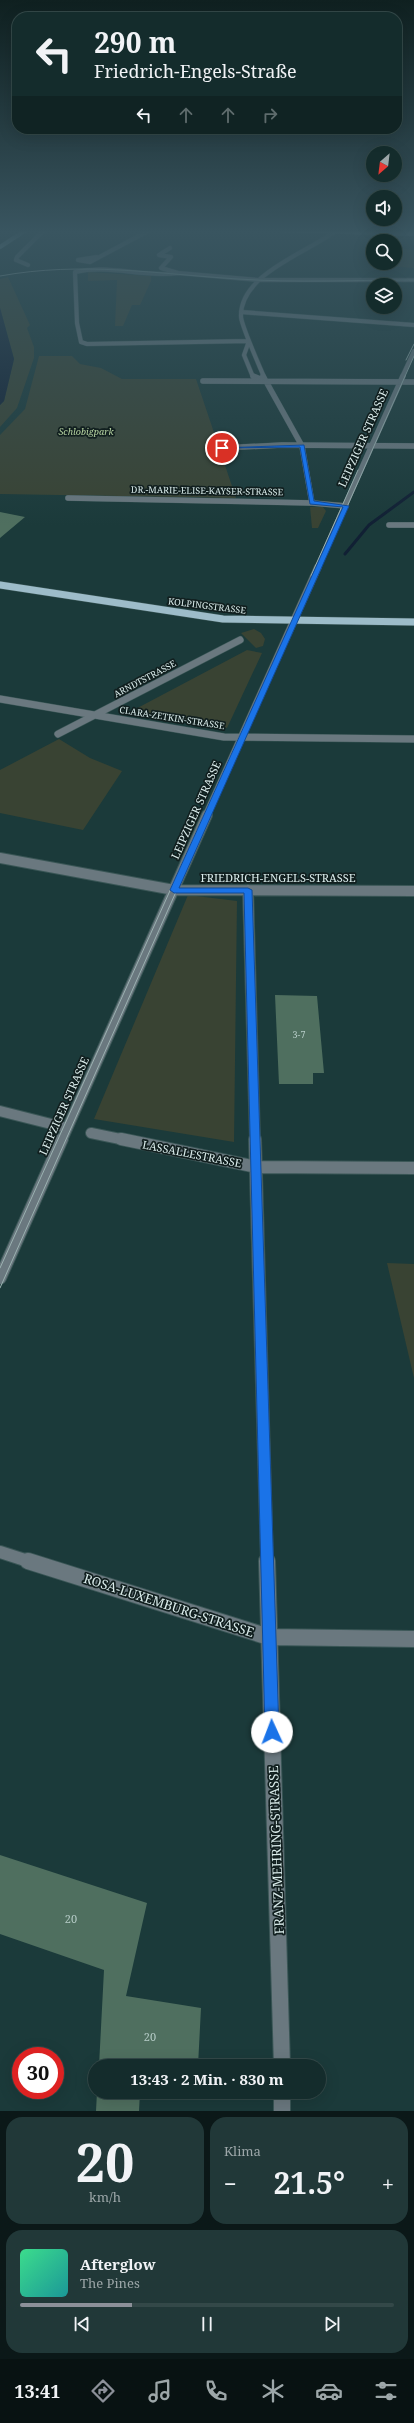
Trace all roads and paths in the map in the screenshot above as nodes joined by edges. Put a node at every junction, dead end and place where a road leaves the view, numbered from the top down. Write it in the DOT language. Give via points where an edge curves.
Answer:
graph roads {
  1 [pos="78,329"];
  2 [pos="246,329"];
  3 [pos="249,341"];
  4 [pos="414,352"];
  5 [pos="203,381"];
  6 [pos="265,381"];
  7 [pos="400,382"];
  8 [pos="414,382"];
  9 [pos="302,446"];
  10 [pos="372,446"];
  11 [pos="414,446"];
  12 [pos="222,448"];
  13 [pos="68,498"];
  14 [pos="312,502"];
  15 [pos="346,506"];
  16 [pos="389,525"];
  17 [pos="414,525"];
  18 [pos="0,586"];
  19 [pos="294,621"];
  20 [pos="414,622"];
  21 [pos="240,640"];
  22 [pos="0,699"];
  23 [pos="93,715"];
  24 [pos="58,734"];
  25 [pos="242,737"];
  26 [pos="414,739"];
  27 [pos="0,858"];
  28 [pos="174,890"];
  29 [pos="248,890"];
  30 [pos="414,890"];
  31 [pos="0,1111"];
  32 [pos="68,1128"];
  33 [pos="90,1133"];
  34 [pos="257,1166"];
  35 [pos="414,1168"];
  36 [pos="0,1278"];
  37 [pos="0,1552"];
  38 [pos="269,1637"];
  39 [pos="414,1639"];
  40 [pos="282,2059"];
  41 [pos="282,2099"];
  42 [pos="282,2111"];
  1 -- 3 [label="street" via="81,342 87,344"];
  2 -- 3 [label="street"];
  3 -- 6 [label="street"];
  3 -- 6 [label="street" via="244,352 246,362 254,378"];
  4 -- 7 [label="street, LEIPZIGER STRASSE"];
  5 -- 6 [label="street"];
  6 -- 7 [label="street"];
  6 -- 9 [label="street"];
  7 -- 8 [label="street"];
  7 -- 10 [label="street, LEIPZIGER STRASSE"];
  9 -- 10 [label="street"];
  9 -- 12 [label="street"];
  9 -- 14 [label="street"];
  10 -- 11 [label="street"];
  10 -- 15 [label="street, LEIPZIGER STRASSE"];
  13 -- 14 [label="street, DR.-MARIE-ELISE-KAYSER-STRASSE"];
  14 -- 15 [label="street, DR.-MARIE-ELISE-KAYSER-STRASSE"];
  15 -- 19 [label="street, LEIPZIGER STRASSE"];
  16 -- 17 [label="street"];
  18 -- 19 [label="main road, KOLPINGSTRASSE" via="223,619"];
  19 -- 20 [label="main road, KOLPINGSTRASSE"];
  19 -- 25 [label="street, LEIPZIGER STRASSE"];
  21 -- 23 [label="street, ARNDTSTRASSE"];
  22 -- 23 [label="street, CLARA-ZETKIN-STRASSE"];
  23 -- 24 [label="street, ARNDTSTRASSE"];
  23 -- 25 [label="street, CLARA-ZETKIN-STRASSE" via="224,737"];
  25 -- 26 [label="street, CLARA-ZETKIN-STRASSE"];
  25 -- 28 [label="street, LEIPZIGER STRASSE"];
  27 -- 28 [label="street, FRIEDRICH-ENGELS-STRASSE"];
  28 -- 29 [label="street, FRIEDRICH-ENGELS-STRASSE"];
  28 -- 32 [label="street, LEIPZIGER STRASSE"];
  29 -- 30 [label="street, FRIEDRICH-ENGELS-STRASSE"];
  29 -- 34 [label="street, FRANZ-MEHRING-STRASSE"];
  31 -- 32 [label="street"];
  32 -- 36 [label="street, LEIPZIGER STRASSE"];
  33 -- 34 [label="street, LASSALLESTRASSE"];
  34 -- 35 [label="street, LASSALLESTRASSE"];
  34 -- 38 [label="street, FRANZ-MEHRING-STRASSE"];
  37 -- 38 [label="street, ROSA-LUXEMBURG-STRASSE"];
  38 -- 39 [label="street, ROSA-LUXEMBURG-STRASSE"];
  38 -- 40 [label="street, FRANZ-MEHRING-STRASSE"];
  41 -- 42 [label="street"];
}
